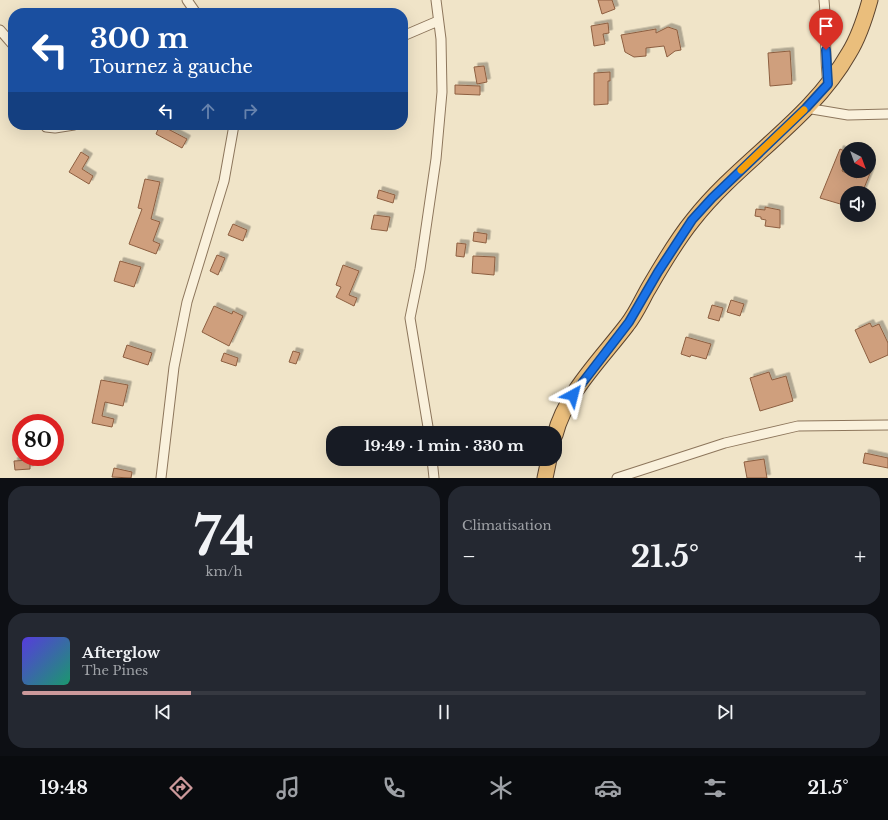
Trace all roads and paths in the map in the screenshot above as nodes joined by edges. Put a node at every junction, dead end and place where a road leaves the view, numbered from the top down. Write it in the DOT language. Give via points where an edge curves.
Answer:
graph roads {
  1 [pos="436,0"];
  2 [pos="824,0"];
  3 [pos="870,0"];
  4 [pos="438,21"];
  5 [pos="0,30"];
  6 [pos="408,34"];
  7 [pos="8,39"];
  8 [pos="828,84"];
  9 [pos="806,108"];
  10 [pos="888,114"];
  11 [pos="233,130"];
  12 [pos="888,425"];
  13 [pos="428,426"];
  14 [pos="557,426"];
  15 [pos="433,466"];
  16 [pos="548,466"];
  17 [pos="161,478"];
  18 [pos="434,478"];
  19 [pos="545,478"];
  20 [pos="617,478"];
  1 -- 4 [label="street"];
  2 -- 8 [label="street"];
  3 -- 8 [label="highway" via="850,53"];
  4 -- 6 [label="street"];
  4 -- 13 [label="street" via="442,92 436,159 410,318"];
  5 -- 7 [label="street"];
  8 -- 9 [label="highway"];
  9 -- 10 [label="street" via="848,115"];
  9 -- 14 [label="highway" via="692,220 629,322 573,395"];
  11 -- 17 [label="street" via="224,181 187,302 174,367"];
  12 -- 20 [label="street" via="798,426 725,443"];
  15 -- 18 [label="street"];
  16 -- 19 [label="highway"];
}
